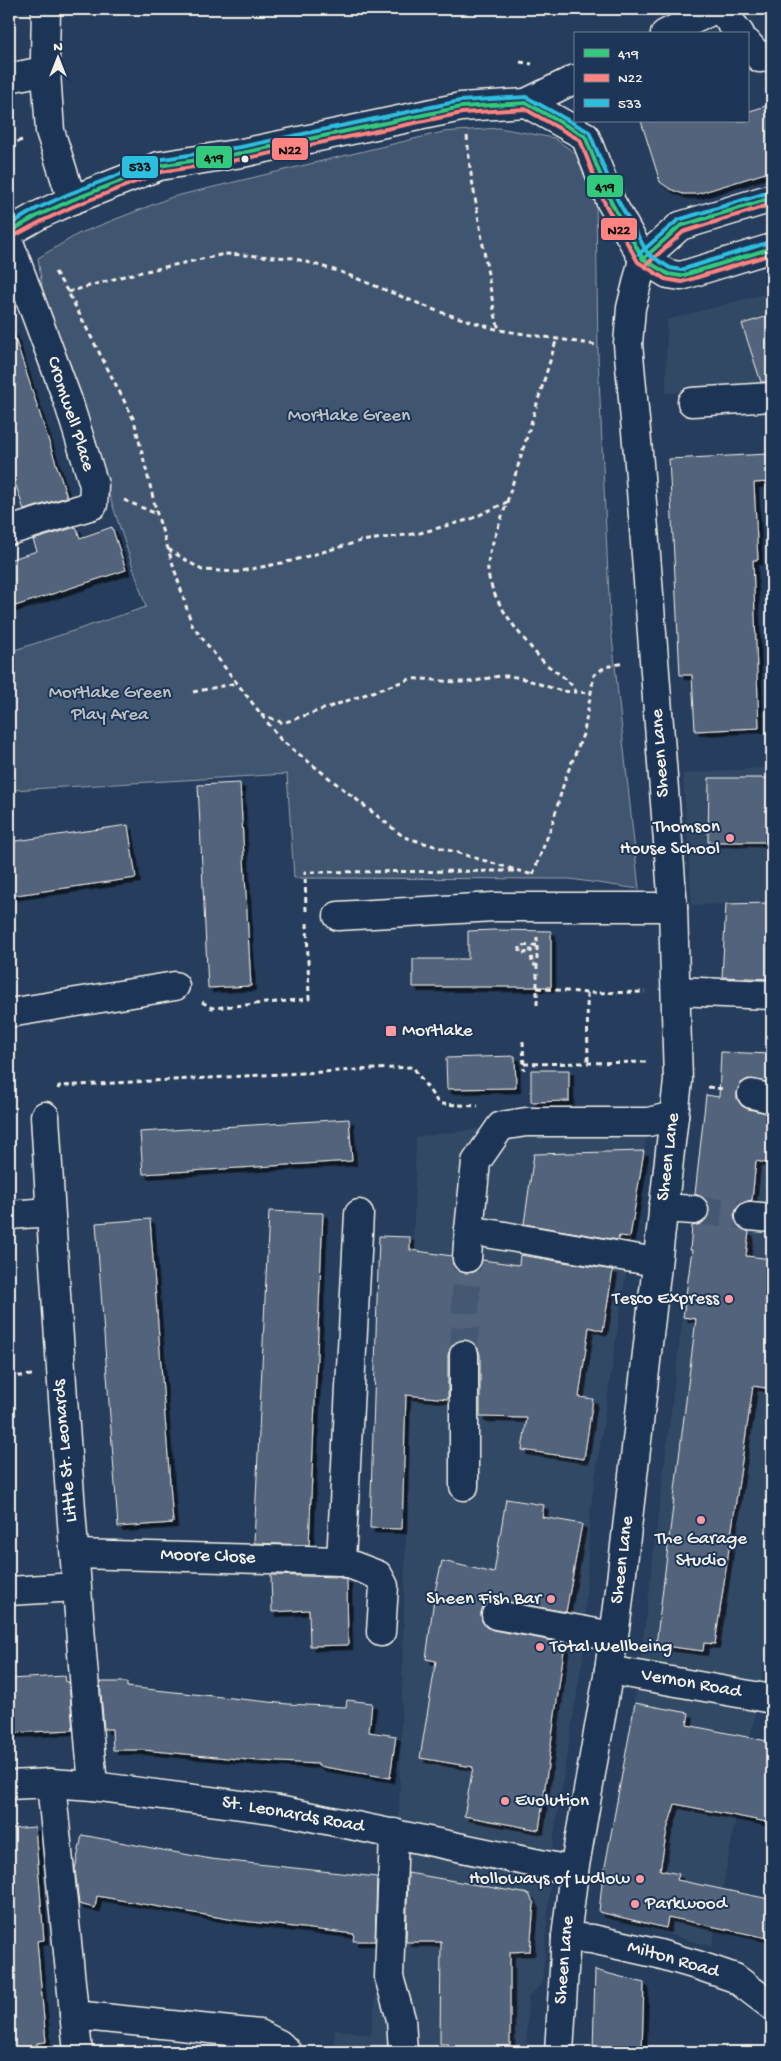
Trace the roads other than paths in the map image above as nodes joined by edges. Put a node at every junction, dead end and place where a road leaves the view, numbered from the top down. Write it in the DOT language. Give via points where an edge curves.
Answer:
graph roads {
  1 [pos="46,9"];
  2 [pos="715,9"];
  3 [pos="720,9"];
  4 [pos="669,32"];
  5 [pos="738,32"];
  6 [pos="748,44"];
  7 [pos="772,56"];
  8 [pos="47,74"];
  9 [pos="9,78"];
  10 [pos="574,79"];
  11 [pos="526,103"];
  12 [pos="772,198"];
  13 [pos="72,200"];
  14 [pos="9,232"];
  15 [pos="9,242"];
  16 [pos="772,248"];
  17 [pos="643,259"];
  18 [pos="772,397"];
  19 [pos="692,402"];
  20 [pos="9,531"];
  21 [pos="673,907"];
  22 [pos="338,916"];
  23 [pos="175,986"];
  24 [pos="676,991"];
  25 [pos="772,995"];
  26 [pos="9,1013"];
  27 [pos="45,1116"];
  28 [pos="674,1116"];
  29 [pos="663,1208"];
  30 [pos="694,1210"];
  31 [pos="50,1212"];
  32 [pos="359,1214"];
  33 [pos="9,1215"];
  34 [pos="469,1230"];
  35 [pos="467,1258"];
  36 [pos="656,1262"];
  37 [pos="464,1355"];
  38 [pos="464,1486"];
  39 [pos="75,1554"];
  40 [pos="341,1561"];
  41 [pos="76,1587"];
  42 [pos="9,1591"];
  43 [pos="496,1615"];
  44 [pos="381,1632"];
  45 [pos="613,1636"];
  46 [pos="609,1670"];
  47 [pos="772,1699"];
  48 [pos="51,1782"];
  49 [pos="9,1785"];
  50 [pos="93,1786"];
  51 [pos="394,1833"];
  52 [pos="574,1871"];
  53 [pos="566,1937"];
  54 [pos="772,2006"];
  55 [pos="74,2014"];
  56 [pos="78,2052"];
  57 [pos="288,2052"];
  58 [pos="402,2052"];
  59 [pos="558,2052"];
  1 -- 8 [label="main road"];
  2 -- 4 [label="main road"];
  3 -- 5 [label="main road"];
  6 -- 7 [label="main road" via="760,58"];
  8 -- 9 [label="main road"];
  8 -- 13 [label="main road" via="50,131"];
  10 -- 11 [label="main road"];
  11 -- 13 [label="main road" via="461,107 242,153 159,166"];
  11 -- 17 [label="main road" via="585,136 611,202"];
  12 -- 17 [label="main road" via="680,226"];
  13 -- 14 [label="main road"];
  15 -- 20 [label="main road, Cromwell Place" via="68,401 94,485 93,505"];
  16 -- 17 [label="main road" via="681,276 668,274"];
  17 -- 21 [label="main road, Sheen Lane" via="631,308 628,344"];
  18 -- 19 [label="main road"];
  21 -- 22 [label="main road" via="494,907"];
  21 -- 24 [label="main road, Sheen Lane"];
  23 -- 26 [label="main road"];
  24 -- 25 [label="main road"];
  24 -- 28 [label="main road, Sheen Lane" via="678,1081"];
  27 -- 31 [label="main road, Little St. Leonards"];
  28 -- 29 [label="main road, Sheen Lane"];
  28 -- 34 [label="main road" via="648,1122 526,1122 500,1126 476,1162"];
  29 -- 30 [label="main road"];
  29 -- 36 [label="main road, Sheen Lane"];
  31 -- 33 [label="main road"];
  31 -- 39 [label="main road, Little St. Leonards"];
  32 -- 40 [label="main road"];
  34 -- 35 [label="main road"];
  34 -- 36 [label="main road"];
  36 -- 45 [label="main road, Sheen Lane"];
  37 -- 38 [label="main road"];
  39 -- 40 [label="main road, Moore Close"];
  39 -- 41 [label="main road, Little St. Leonards"];
  40 -- 44 [label="main road, Moore Close" via="378,1575 384,1586"];
  41 -- 42 [label="main road"];
  41 -- 50 [label="main road, Little St. Leonards"];
  43 -- 45 [label="main road"];
  45 -- 46 [label="main road, Sheen Lane"];
  46 -- 47 [label="main road, Vernon Road"];
  46 -- 52 [label="main road, Sheen Lane"];
  48 -- 49 [label="main road, St. Leonards Road"];
  48 -- 50 [label="main road, St. Leonards Road"];
  48 -- 55 [label="main road"];
  50 -- 51 [label="main road, St. Leonards Road" via="273,1809"];
  51 -- 52 [label="main road, St. Leonards Road"];
  51 -- 58 [label="main road" via="389,1977 401,2019"];
  52 -- 53 [label="main road, Sheen Lane"];
  53 -- 54 [label="main road, Milton Road" via="602,1941 700,1966 735,1978"];
  53 -- 59 [label="main road, Sheen Lane"];
  55 -- 56 [label="main road"];
  55 -- 57 [label="main road" via="259,2034"];
}
